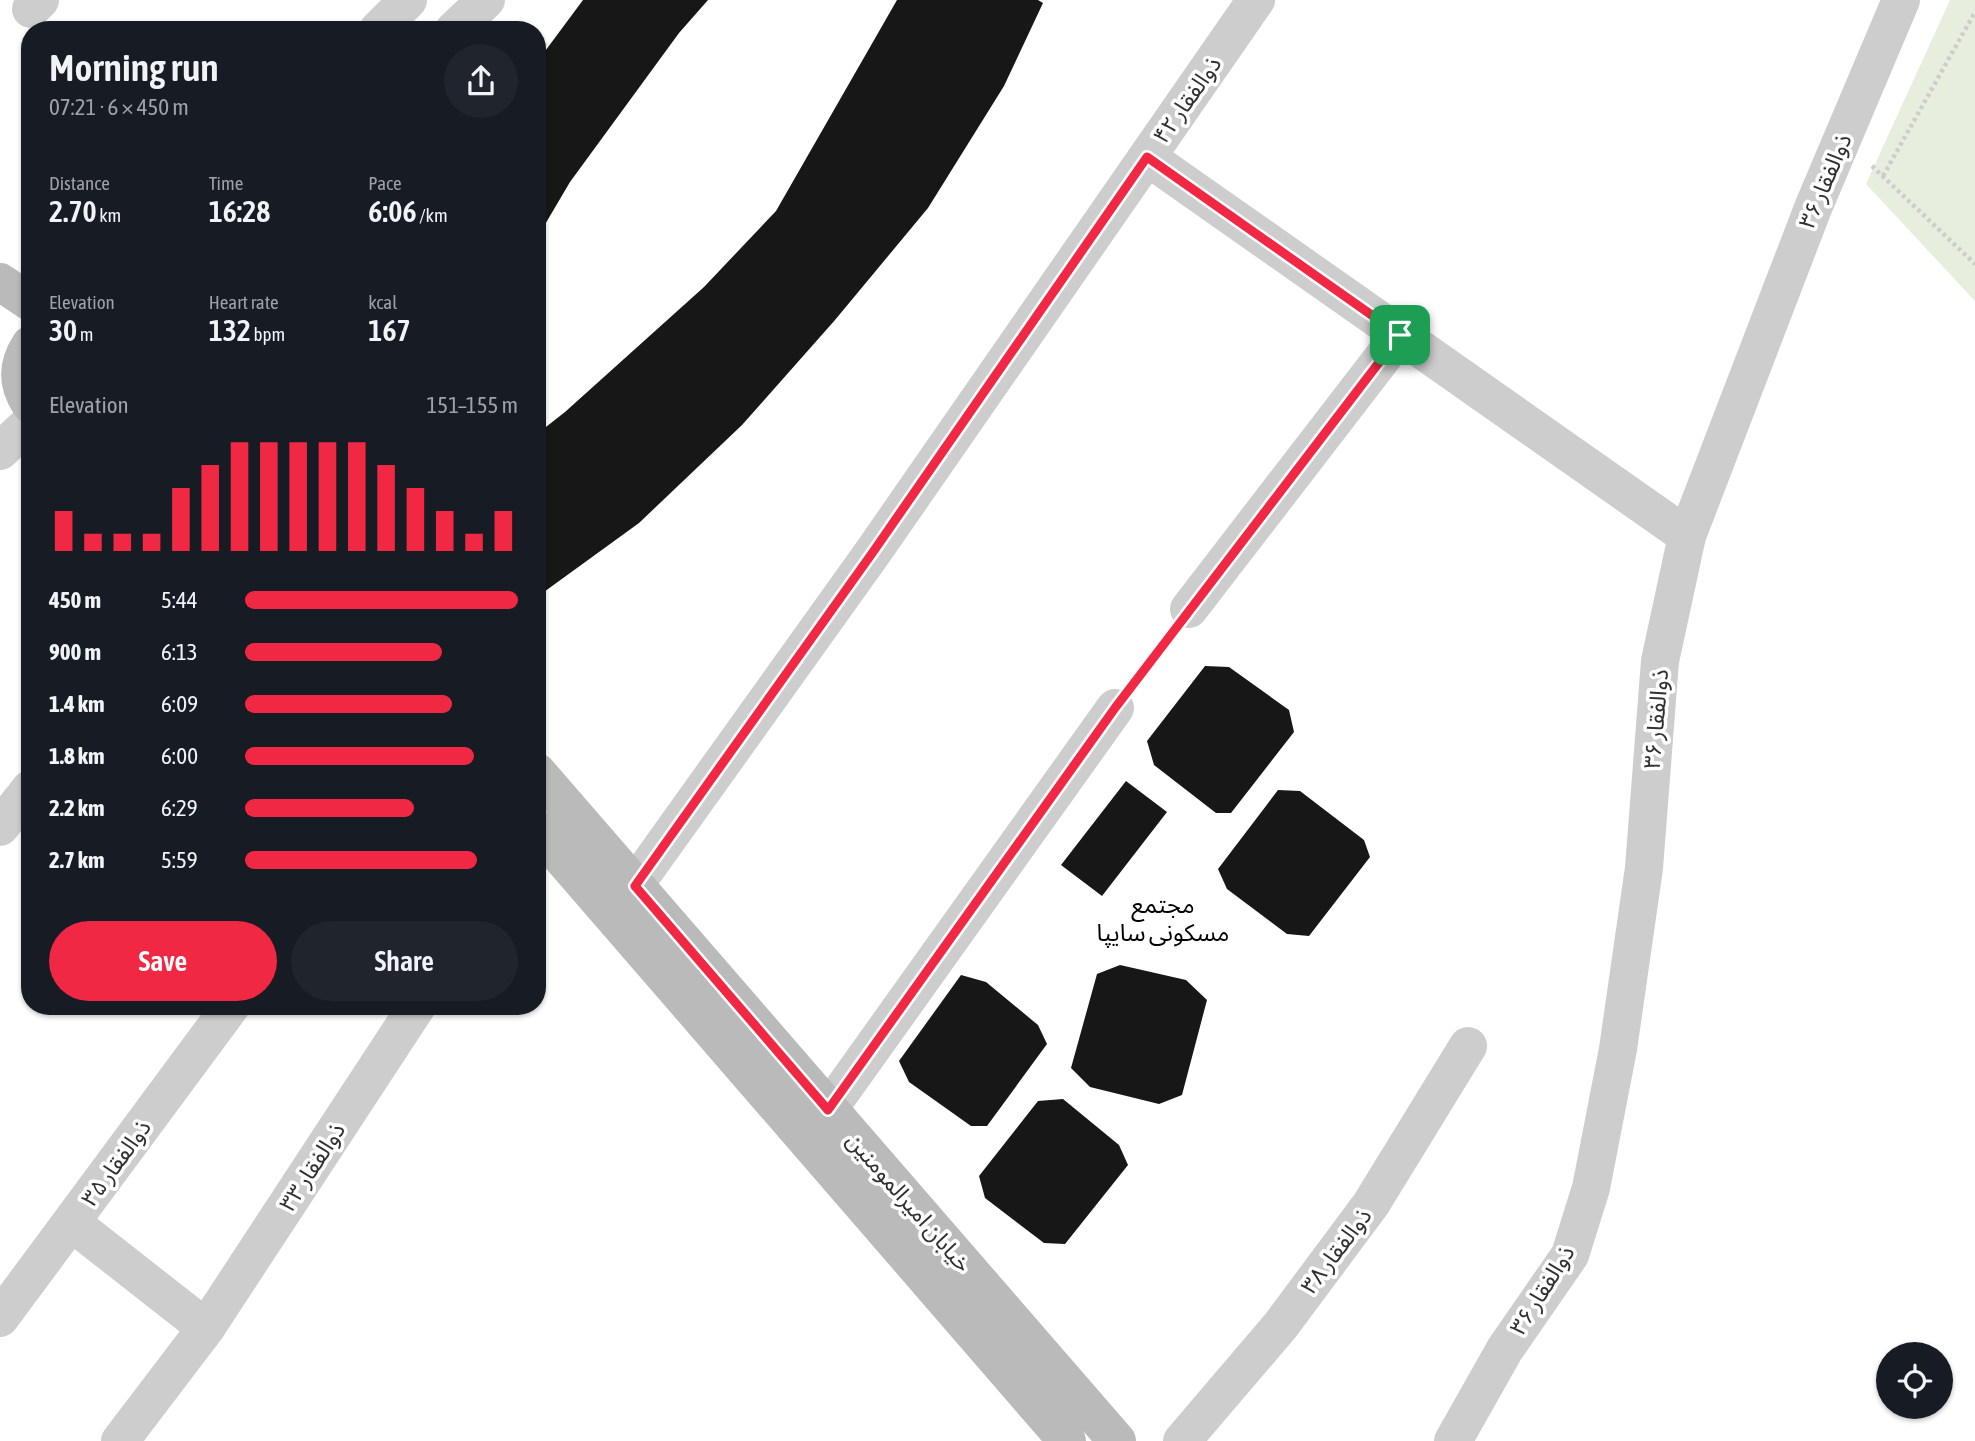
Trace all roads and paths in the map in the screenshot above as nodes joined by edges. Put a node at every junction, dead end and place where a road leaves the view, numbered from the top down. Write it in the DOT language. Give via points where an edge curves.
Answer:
graph roads {
  1 [pos="408,0"];
  2 [pos="486,0"];
  3 [pos="1256,0"];
  4 [pos="1901,0"];
  5 [pos="1975,12"];
  6 [pos="387,21"];
  7 [pos="464,21"];
  8 [pos="1843,138"];
  9 [pos="1147,157"];
  10 [pos="1883,176"];
  11 [pos="1975,264"];
  12 [pos="0,282"];
  13 [pos="21,296"];
  14 [pos="1400,335"];
  15 [pos="21,431"];
  16 [pos="0,451"];
  17 [pos="1687,536"];
  18 [pos="1189,609"];
  19 [pos="1115,708"];
  20 [pos="546,782"];
  21 [pos="21,800"];
  22 [pos="0,827"];
  23 [pos="546,839"];
  24 [pos="635,886"];
  25 [pos="224,1015"];
  26 [pos="411,1015"];
  27 [pos="1468,1046"];
  28 [pos="828,1110"];
  29 [pos="72,1223"];
  30 [pos="0,1318"];
  31 [pos="206,1328"];
  32 [pos="120,1441"];
  33 [pos="1067,1441"];
  34 [pos="1117,1441"];
  35 [pos="1182,1441"];
  36 [pos="1453,1441"];
  1 -- 6 [label="street"];
  2 -- 7 [label="street"];
  3 -- 9 [label="street, ذوالفقار ۴۲"];
  4 -- 8 [label="street, ذوالفقار ۳۶"];
  5 -- 10 [label="path"];
  8 -- 10 [label="path"];
  8 -- 17 [label="street, ذوالفقار ۳۶"];
  9 -- 14 [label="street"];
  9 -- 24 [label="street, ذوالفقار ۴۲"];
  10 -- 11 [label="path"];
  12 -- 13 [label="main road"];
  14 -- 17 [label="street"];
  14 -- 18 [label="street"];
  15 -- 16 [label="street"];
  17 -- 36 [label="street, ذوالفقار ۳۶" via="1660,661 1644,868 1618,1049 1591,1188 1570,1255 1505,1349"];
  18 -- 19 [label="path"];
  19 -- 28 [label="street"];
  20 -- 24 [label="main road, خیابان امیرالمومنین"];
  21 -- 22 [label="street"];
  23 -- 33 [label="main road, خیابان امیرالمومنین"];
  24 -- 28 [label="main road, خیابان امیرالمومنین"];
  25 -- 29 [label="street, ذوالفقار ۳۵"];
  26 -- 31 [label="street, ذوالفقار ۳۳"];
  27 -- 35 [label="street, ذوالفقار ۳۸" via="1371,1204 1281,1325"];
  28 -- 34 [label="main road, خیابان امیرالمومنین"];
  29 -- 30 [label="street, ذوالفقار ۳۵"];
  29 -- 31 [label="street"];
  31 -- 32 [label="street, ذوالفقار ۳۳"];
}
